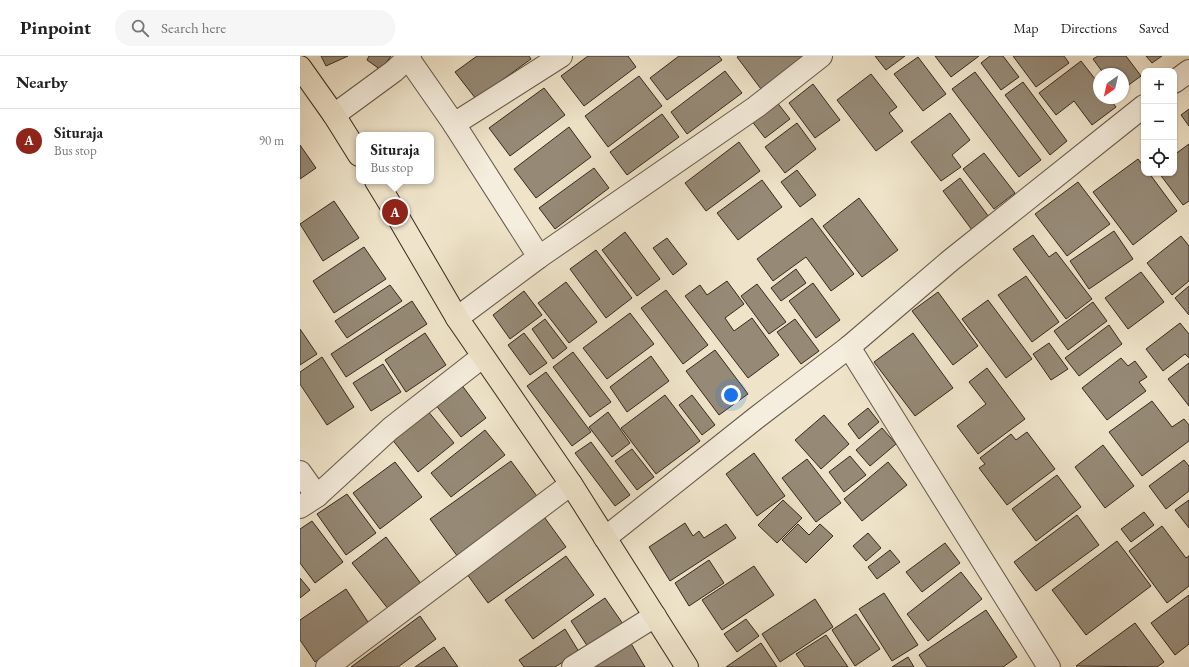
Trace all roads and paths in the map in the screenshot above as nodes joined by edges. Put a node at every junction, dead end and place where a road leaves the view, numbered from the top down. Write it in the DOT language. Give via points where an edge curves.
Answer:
graph roads {
  1 [pos="561,56"];
  2 [pos="821,56"];
  3 [pos="409,57"];
  4 [pos="300,67"];
  5 [pos="1189,71"];
  6 [pos="1177,80"];
  7 [pos="1141,108"];
  8 [pos="334,116"];
  9 [pos="454,124"];
  10 [pos="356,150"];
  11 [pos="378,184"];
  12 [pos="539,257"];
  13 [pos="457,318"];
  14 [pos="849,347"];
  15 [pos="482,357"];
  16 [pos="300,472"];
  17 [pos="571,484"];
  18 [pos="309,502"];
  19 [pos="605,538"];
  20 [pos="655,616"];
  21 [pos="327,667"];
  22 [pos="573,667"];
  23 [pos="687,667"];
  24 [pos="1049,667"];
  1 -- 9 [label="street"];
  2 -- 12 [label="street" via="756,107"];
  3 -- 8 [label="street"];
  3 -- 9 [label="street"];
  4 -- 8 [label="main road"];
  5 -- 6 [label="street"];
  7 -- 14 [label="street" via="951,260"];
  8 -- 10 [label="main road"];
  9 -- 12 [label="street"];
  11 -- 13 [label="main road"];
  12 -- 13 [label="street"];
  13 -- 15 [label="main road"];
  14 -- 19 [label="street"];
  14 -- 24 [label="street"];
  15 -- 17 [label="main road"];
  15 -- 18 [label="street" via="390,429"];
  16 -- 18 [label="street"];
  17 -- 19 [label="main road"];
  17 -- 21 [label="street"];
  19 -- 20 [label="main road"];
  20 -- 22 [label="street"];
  20 -- 23 [label="main road"];
}
